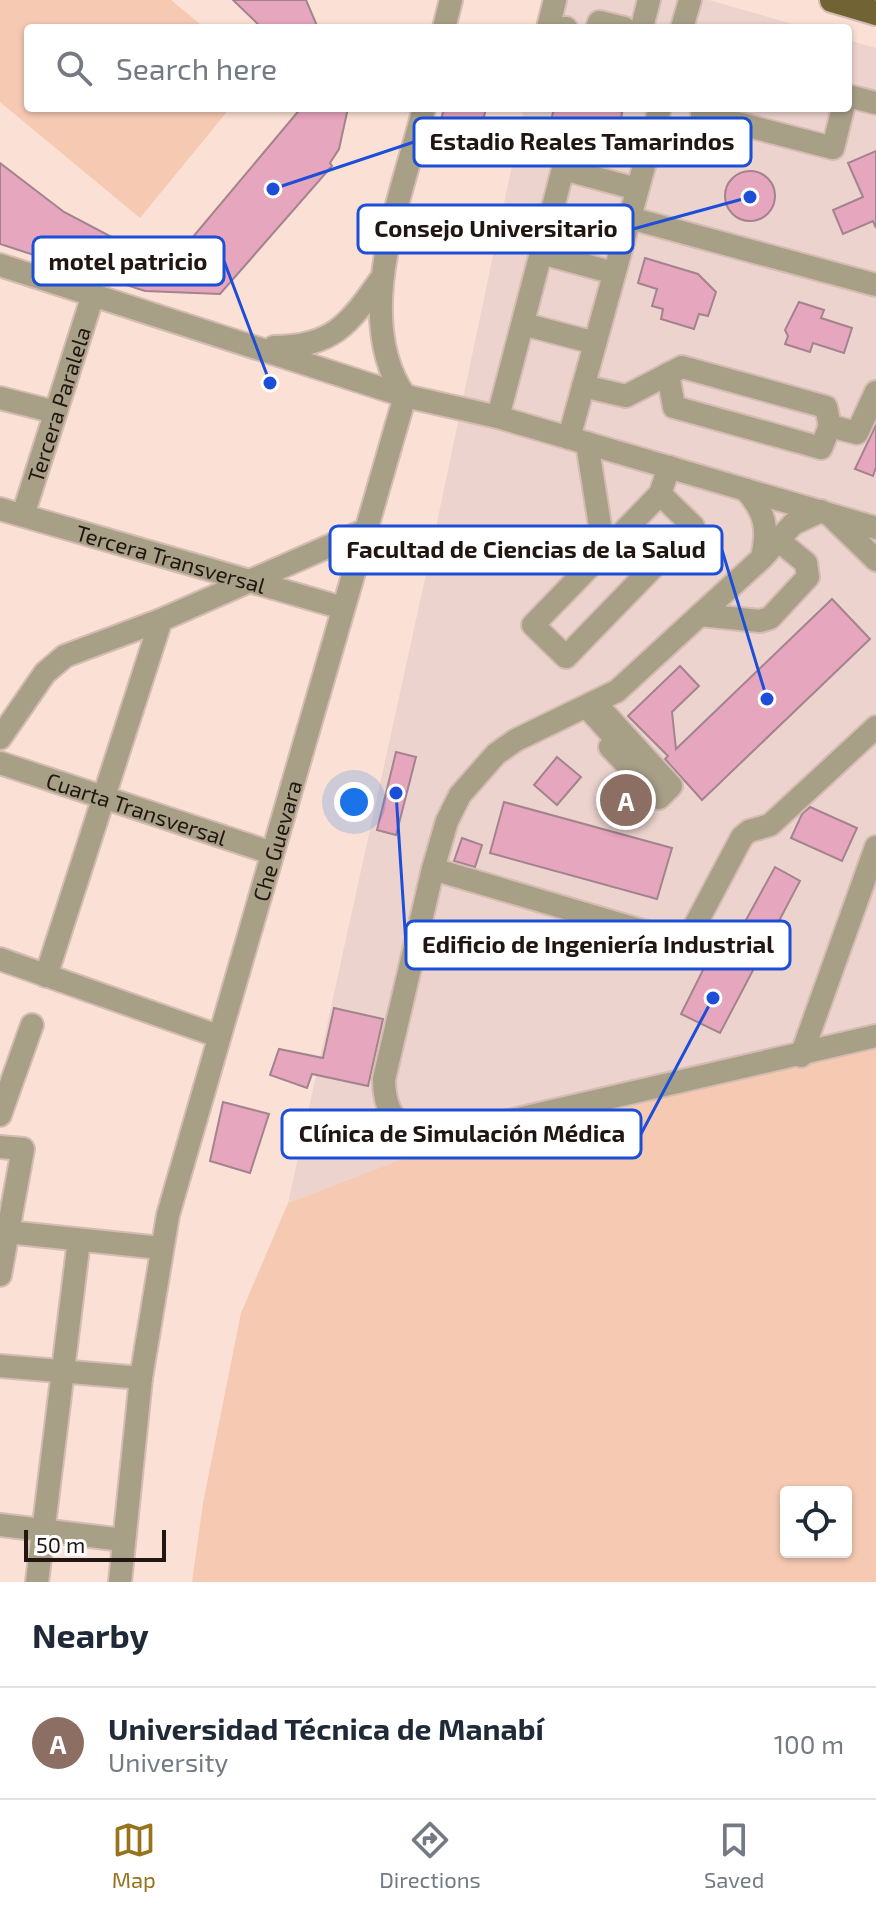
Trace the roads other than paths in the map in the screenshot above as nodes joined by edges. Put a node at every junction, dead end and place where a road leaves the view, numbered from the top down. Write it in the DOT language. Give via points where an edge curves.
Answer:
graph roads {
  1 [pos="451,0"];
  2 [pos="555,0"];
  3 [pos="649,0"];
  4 [pos="690,0"];
  5 [pos="832,0"];
  6 [pos="876,13"];
  7 [pos="445,24"];
  8 [pos="549,24"];
  9 [pos="644,24"];
  10 [pos="683,24"];
  11 [pos="852,94"];
  12 [pos="876,103"];
  13 [pos="423,112"];
  14 [pos="659,112"];
  15 [pos="703,112"];
  16 [pos="842,112"];
  17 [pos="637,189"];
  18 [pos="630,218"];
  19 [pos="541,253"];
  20 [pos="0,265"];
  21 [pos="614,273"];
  22 [pos="381,279"];
  23 [pos="876,285"];
  24 [pos="93,295"];
  25 [pos="523,324"];
  26 [pos="595,343"];
  27 [pos="258,347"];
  28 [pos="668,374"];
  29 [pos="583,386"];
  30 [pos="876,392"];
  31 [pos="405,396"];
  32 [pos="0,398"];
  33 [pos="55,412"];
  34 [pos="498,417"];
  35 [pos="830,426"];
  36 [pos="578,441"];
  37 [pos="669,467"];
  38 [pos="746,490"];
  39 [pos="660,494"];
  40 [pos="0,509"];
  41 [pos="825,513"];
  42 [pos="23,515"];
  43 [pos="876,528"];
  44 [pos="366,530"];
  45 [pos="778,540"];
  46 [pos="604,551"];
  47 [pos="762,558"];
  48 [pos="876,560"];
  49 [pos="251,582"];
  50 [pos="343,608"];
  51 [pos="700,615"];
  52 [pos="161,620"];
  53 [pos="876,727"];
  54 [pos="0,738"];
  55 [pos="0,763"];
  56 [pos="102,797"];
  57 [pos="876,847"];
  58 [pos="272,853"];
  59 [pos="433,869"];
  60 [pos="0,959"];
  61 [pos="46,976"];
  62 [pos="32,1025"];
  63 [pos="218,1036"];
  64 [pos="876,1036"];
  65 [pos="801,1056"];
  66 [pos="0,1115"];
  67 [pos="0,1147"];
  68 [pos="7,1232"];
  69 [pos="79,1240"];
  70 [pos="161,1248"];
  71 [pos="0,1275"];
  72 [pos="0,1366"];
  73 [pos="63,1371"];
  74 [pos="141,1378"];
  75 [pos="0,1525"];
  76 [pos="43,1531"];
  77 [pos="123,1540"];
  78 [pos="37,1582"];
  79 [pos="120,1582"];
  1 -- 7 [label="street"];
  2 -- 8 [label="street"];
  3 -- 9 [label="street"];
  4 -- 10 [label="street"];
  5 -- 6 [label="main road"];
  11 -- 12 [label="street"];
  13 -- 22 [label="street"];
  14 -- 17 [label="street"];
  15 -- 16 [label="street" via="833,148"];
  17 -- 18 [label="street"];
  17 -- 19 [label="street" via="563,169"];
  18 -- 21 [label="street"];
  18 -- 23 [label="street"];
  19 -- 21 [label="street"];
  19 -- 25 [label="street"];
  20 -- 24 [label="street"];
  21 -- 26 [label="street"];
  22 -- 27 [label="street" via="339,331 317,344"];
  22 -- 31 [label="street" via="382,346"];
  24 -- 27 [label="street"];
  24 -- 33 [label="street, Tercera Paralela"];
  25 -- 26 [label="street"];
  25 -- 34 [label="street"];
  26 -- 29 [label="street"];
  27 -- 31 [label="street"];
  28 -- 29 [label="street" via="626,396"];
  28 -- 35 [label="street" via="682,367 826,407"];
  28 -- 35 [label="street" via="674,407 821,448"];
  29 -- 36 [label="street"];
  30 -- 35 [label="street" via="857,433"];
  31 -- 34 [label="street"];
  31 -- 44 [label="street, Che Guevara"];
  32 -- 33 [label="street"];
  33 -- 42 [label="street, Tercera Paralela"];
  34 -- 36 [label="street"];
  36 -- 37 [label="street"];
  36 -- 46 [label="street"];
  37 -- 38 [label="street"];
  37 -- 39 [label="street"];
  38 -- 41 [label="street"];
  38 -- 47 [label="street" via="766,523"];
  39 -- 46 [label="street"];
  39 -- 46 [label="street" via="693,526 566,657 533,625"];
  40 -- 42 [label="street, Tercera Transversal"];
  41 -- 43 [label="street"];
  41 -- 45 [label="street" via="800,518"];
  41 -- 48 [label="street"];
  42 -- 49 [label="street, Tercera Transversal"];
  44 -- 49 [label="street"];
  44 -- 50 [label="street, Che Guevara"];
  45 -- 47 [label="street"];
  45 -- 51 [label="street" via="806,563 808,577 770,618 752,622"];
  47 -- 51 [label="street"];
  49 -- 50 [label="street, Tercera Transversal"];
  49 -- 52 [label="street"];
  50 -- 58 [label="street, Che Guevara"];
  51 -- 59 [label="street" via="617,691 516,740 477,773 447,821"];
  52 -- 54 [label="street" via="53,664"];
  52 -- 56 [label="street"];
  53 -- 59 [label="street" via="770,825 742,837 691,933 677,941"];
  55 -- 56 [label="street, Cuarta Transversal"];
  56 -- 58 [label="street, Cuarta Transversal"];
  56 -- 61 [label="street"];
  57 -- 65 [label="street"];
  58 -- 63 [label="street, Che Guevara"];
  59 -- 65 [label="street" via="384,1079 384,1102 409,1131 444,1136"];
  60 -- 61 [label="street"];
  61 -- 63 [label="street"];
  62 -- 66 [label="street"];
  63 -- 70 [label="street, Che Guevara"];
  64 -- 65 [label="street"];
  67 -- 68 [label="street" via="23,1149"];
  68 -- 69 [label="street"];
  68 -- 71 [label="street"];
  69 -- 70 [label="street"];
  69 -- 73 [label="street"];
  70 -- 74 [label="street, Che Guevara"];
  72 -- 73 [label="street"];
  73 -- 74 [label="street"];
  73 -- 76 [label="street"];
  74 -- 77 [label="street, Che Guevara"];
  75 -- 76 [label="street"];
  76 -- 77 [label="street"];
  76 -- 78 [label="street"];
  77 -- 79 [label="street, Che Guevara"];
}
